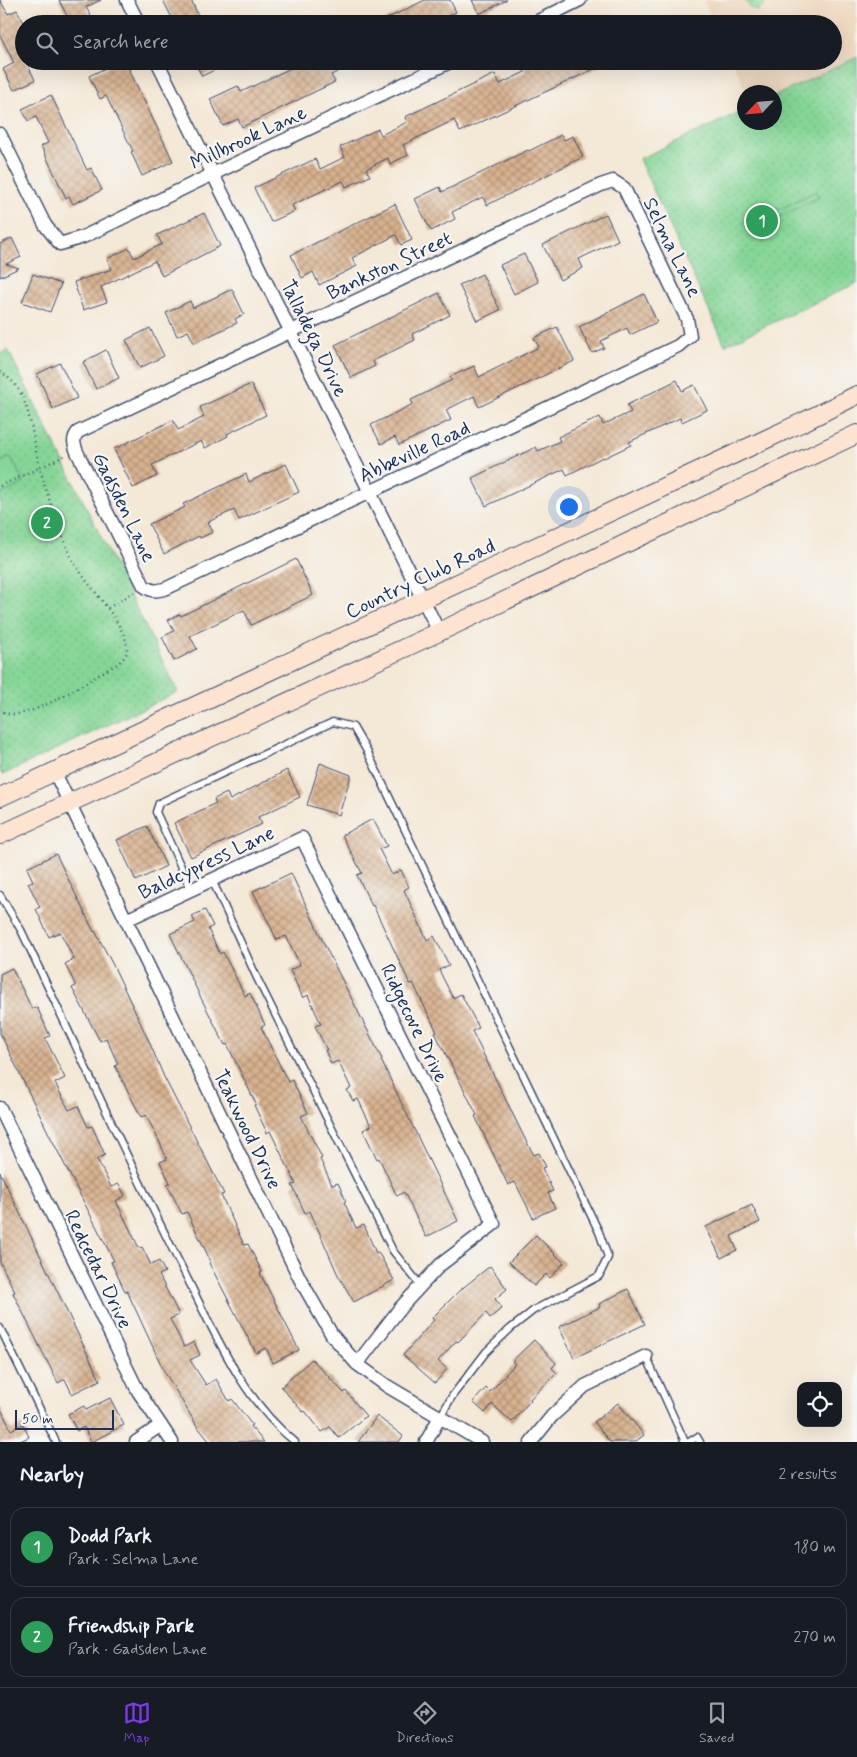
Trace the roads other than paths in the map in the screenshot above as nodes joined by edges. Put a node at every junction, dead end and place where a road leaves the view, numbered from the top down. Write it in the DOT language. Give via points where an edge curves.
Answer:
graph roads {
  1 [pos="127,0"];
  2 [pos="580,0"];
  3 [pos="134,15"];
  4 [pos="550,15"];
  5 [pos="162,70"];
  6 [pos="433,70"];
  7 [pos="0,134"];
  8 [pos="213,174"];
  9 [pos="613,181"];
  10 [pos="291,332"];
  11 [pos="690,336"];
  12 [pos="857,395"];
  13 [pos="857,434"];
  14 [pos="74,437"];
  15 [pos="370,492"];
  16 [pos="151,590"];
  17 [pos="422,600"];
  18 [pos="439,632"];
  19 [pos="54,771"];
  20 [pos="0,797"];
  21 [pos="69,803"];
  22 [pos="0,835"];
  23 [pos="302,838"];
  24 [pos="212,880"];
  25 [pos="190,889"];
  26 [pos="0,895"];
  27 [pos="126,920"];
  28 [pos="0,1108"];
  29 [pos="420,1286"];
  30 [pos="0,1328"];
  31 [pos="646,1356"];
  32 [pos="358,1364"];
  33 [pos="440,1417"];
  34 [pos="160,1425"];
  35 [pos="56,1442"];
  36 [pos="136,1442"];
  37 [pos="172,1442"];
  38 [pos="295,1442"];
  39 [pos="426,1442"];
  40 [pos="482,1442"];
  41 [pos="531,1442"];
  42 [pos="685,1442"];
  43 [pos="689,1442"];
  44 [pos="700,1442"];
  1 -- 3 [label="street"];
  2 -- 4 [label="street"];
  5 -- 8 [label="street, Talladega Drive"];
  6 -- 8 [label="street, Millbrook Lane"];
  7 -- 8 [label="street, Millbrook Lane" via="45,225 60,244 83,237"];
  8 -- 10 [label="street, Talladega Drive"];
  9 -- 10 [label="street, Bankston Street"];
  9 -- 11 [label="street, Selma Lane" via="624,188 687,319"];
  10 -- 14 [label="street, Bankston Street" via="84,428"];
  10 -- 15 [label="street, Talladega Drive"];
  11 -- 15 [label="street, Abbeville Road" via="678,346"];
  12 -- 17 [label="main road, Country Club Road"];
  13 -- 18 [label="main road"];
  14 -- 16 [label="street, Gadsden Lane" via="77,452 131,561 144,586"];
  15 -- 16 [label="street, Abbeville Road" via="168,588"];
  15 -- 17 [label="street, Talladega Drive"];
  17 -- 18 [label="street, Talladega Drive"];
  17 -- 19 [label="main road, Country Club Road"];
  18 -- 21 [label="main road"];
  19 -- 20 [label="main road, Country Club Road"];
  19 -- 21 [label="street, Teakwood Drive"];
  21 -- 22 [label="main road"];
  21 -- 27 [label="street, Teakwood Drive"];
  23 -- 24 [label="street, Baldcypress Lane"];
  23 -- 29 [label="street, Ridgecove Drive" via="494,1224 440,1265"];
  24 -- 25 [label="street, Baldcypress Lane"];
  24 -- 29 [label="lane" via="258,980 393,1251"];
  25 -- 27 [label="street, Baldcypress Lane"];
  25 -- 33 [label="lane" via="156,812 159,803 333,722 353,727 595,1223 608,1257 599,1276 534,1310 510,1329 486,1352"];
  26 -- 38 [label="lane" via="21,930 225,1354 254,1398 282,1432"];
  27 -- 32 [label="street, Teakwood Drive" via="300,1279 332,1335"];
  28 -- 34 [label="street, Redcedar Drive" via="138,1391"];
  29 -- 32 [label="street"];
  30 -- 35 [label="lane"];
  31 -- 41 [label="street" via="585,1386 552,1416"];
  31 -- 42 [label="lane"];
  32 -- 33 [label="street, Teakwood Drive" via="387,1386"];
  33 -- 39 [label="street"];
  33 -- 40 [label="street, Teakwood Drive"];
  34 -- 36 [label="street"];
  34 -- 37 [label="street, Redcedar Drive"];
  43 -- 44 [label="lane" via="697,1437"];
}
